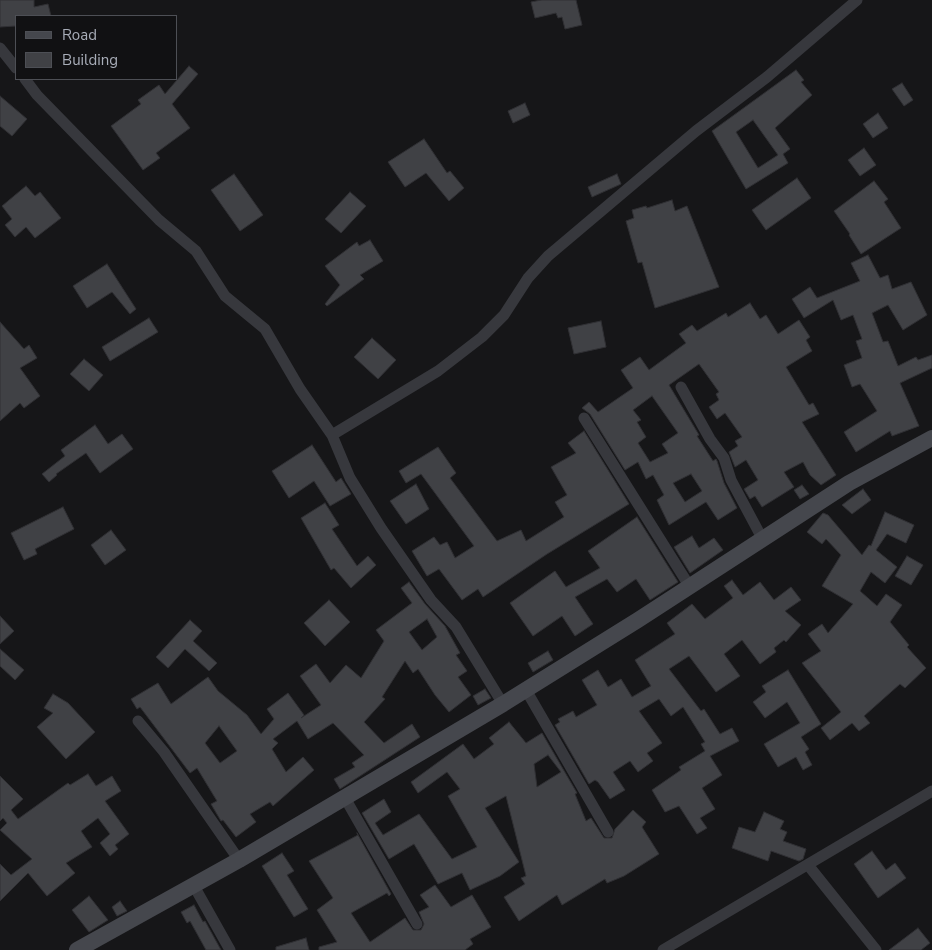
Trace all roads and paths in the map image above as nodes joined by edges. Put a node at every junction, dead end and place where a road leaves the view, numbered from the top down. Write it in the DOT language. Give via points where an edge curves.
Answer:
graph roads {
  1 [pos="857,0"];
  2 [pos="0,48"];
  3 [pos="15,67"];
  4 [pos="26,80"];
  5 [pos="681,387"];
  6 [pos="584,418"];
  7 [pos="332,434"];
  8 [pos="932,438"];
  9 [pos="762,538"];
  10 [pos="690,586"];
  11 [pos="526,690"];
  12 [pos="502,704"];
  13 [pos="138,721"];
  14 [pos="932,791"];
  15 [pos="345,798"];
  16 [pos="608,832"];
  17 [pos="240,860"];
  18 [pos="808,865"];
  19 [pos="194,886"];
  20 [pos="417,924"];
  21 [pos="77,950"];
  22 [pos="230,950"];
  23 [pos="664,950"];
  24 [pos="876,950"];
  1 -- 7 [label="street" via="548,256 528,278 504,315 482,337 438,371"];
  2 -- 3 [label="street"];
  4 -- 7 [label="street" via="159,220 196,251 225,296 265,329 300,389"];
  5 -- 9 [label="street" via="724,458 731,480"];
  6 -- 10 [label="street"];
  7 -- 12 [label="street" via="350,478 381,528 431,600 456,627"];
  8 -- 9 [label="street" via="849,482"];
  9 -- 10 [label="street"];
  10 -- 11 [label="street"];
  11 -- 12 [label="street"];
  11 -- 16 [label="street"];
  12 -- 15 [label="street"];
  13 -- 17 [label="street" via="164,752"];
  14 -- 18 [label="street"];
  15 -- 17 [label="street"];
  15 -- 20 [label="street"];
  17 -- 19 [label="street"];
  18 -- 23 [label="street"];
  18 -- 24 [label="street"];
  19 -- 21 [label="street"];
  19 -- 22 [label="street"];
}
